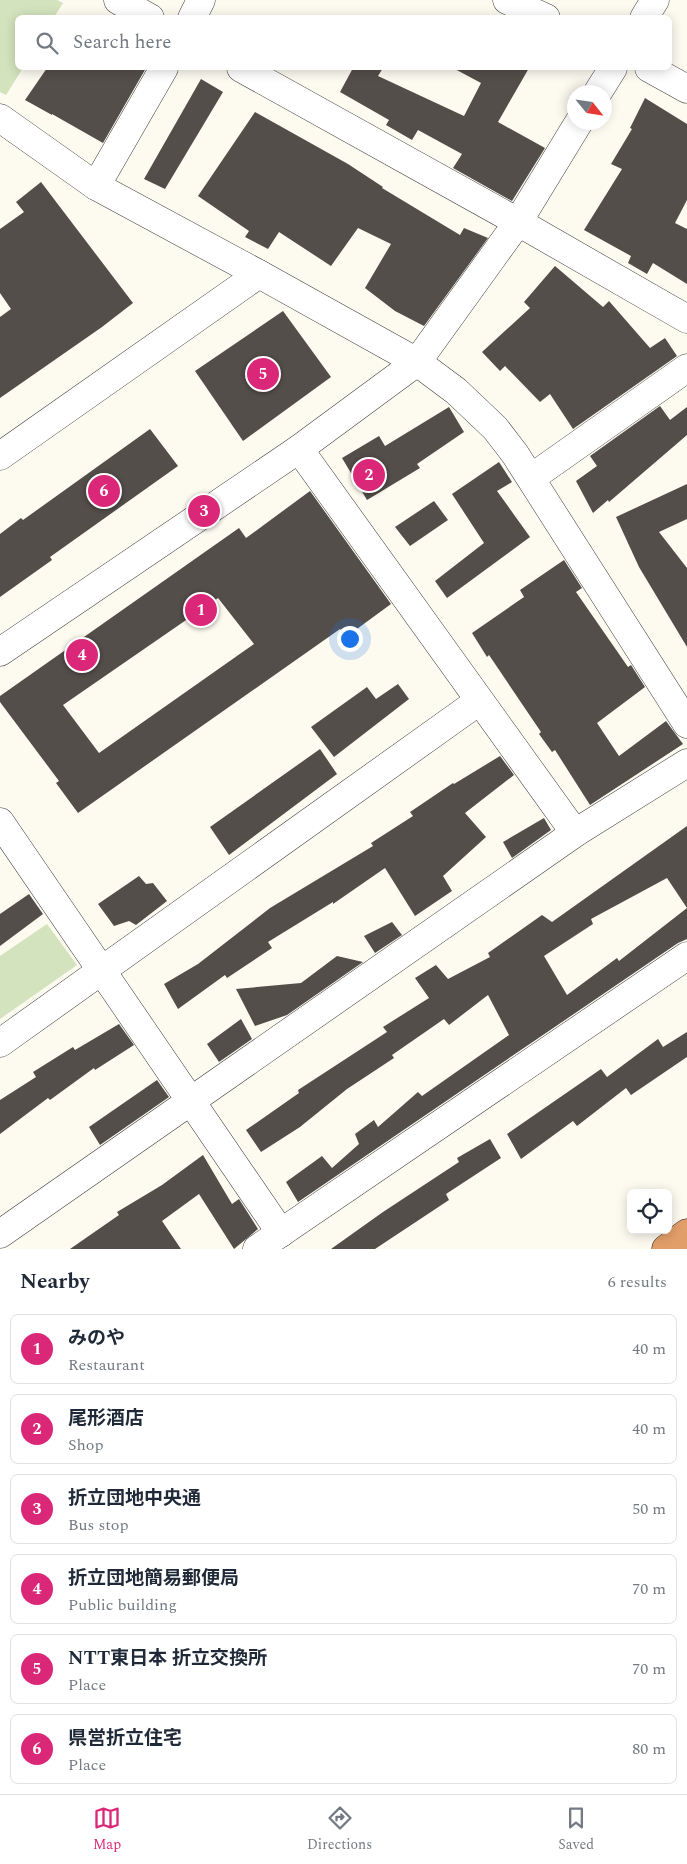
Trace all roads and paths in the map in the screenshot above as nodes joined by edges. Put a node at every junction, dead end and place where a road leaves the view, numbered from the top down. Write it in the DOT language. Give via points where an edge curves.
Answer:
graph roads {
  1 [pos="118,0"];
  2 [pos="201,0"];
  3 [pos="507,0"];
  4 [pos="655,0"];
  5 [pos="145,15"];
  6 [pos="194,15"];
  7 [pos="540,15"];
  8 [pos="646,15"];
  9 [pos="163,70"];
  10 [pos="245,70"];
  11 [pos="612,70"];
  12 [pos="653,70"];
  13 [pos="602,85"];
  14 [pos="687,89"];
  15 [pos="0,118"];
  16 [pos="574,130"];
  17 [pos="96,186"];
  18 [pos="518,222"];
  19 [pos="259,274"];
  20 [pos="687,319"];
  21 [pos="417,362"];
  22 [pos="687,368"];
  23 [pos="299,448"];
  24 [pos="0,456"];
  25 [pos="530,478"];
  26 [pos="0,652"];
  27 [pos="479,701"];
  28 [pos="687,724"];
  29 [pos="687,763"];
  30 [pos="0,822"];
  31 [pos="575,833"];
  32 [pos="8,850"];
  33 [pos="687,956"];
  34 [pos="101,970"];
  35 [pos="0,1043"];
  36 [pos="192,1102"];
  37 [pos="281,1233"];
  38 [pos="687,1233"];
  39 [pos="0,1234"];
  40 [pos="258,1249"];
  41 [pos="666,1249"];
  1 -- 5 [label="street"];
  2 -- 6 [label="street"];
  3 -- 7 [label="street"];
  4 -- 8 [label="street"];
  9 -- 17 [label="street"];
  10 -- 18 [label="street"];
  11 -- 13 [label="street"];
  12 -- 14 [label="street"];
  15 -- 17 [label="street"];
  16 -- 18 [label="street"];
  17 -- 19 [label="street"];
  18 -- 20 [label="street"];
  18 -- 21 [label="street"];
  19 -- 21 [label="street"];
  19 -- 24 [label="street"];
  21 -- 23 [label="street"];
  21 -- 25 [label="street" via="456,391 495,428"];
  22 -- 25 [label="street"];
  23 -- 26 [label="street"];
  23 -- 27 [label="street"];
  25 -- 28 [label="street"];
  27 -- 31 [label="street"];
  27 -- 34 [label="street"];
  29 -- 31 [label="street"];
  30 -- 32 [label="street"];
  31 -- 36 [label="street"];
  32 -- 34 [label="street"];
  33 -- 37 [label="street"];
  34 -- 35 [label="street"];
  34 -- 36 [label="street"];
  36 -- 37 [label="street"];
  36 -- 39 [label="street"];
  37 -- 40 [label="street"];
  38 -- 41 [label="highway"];
}
